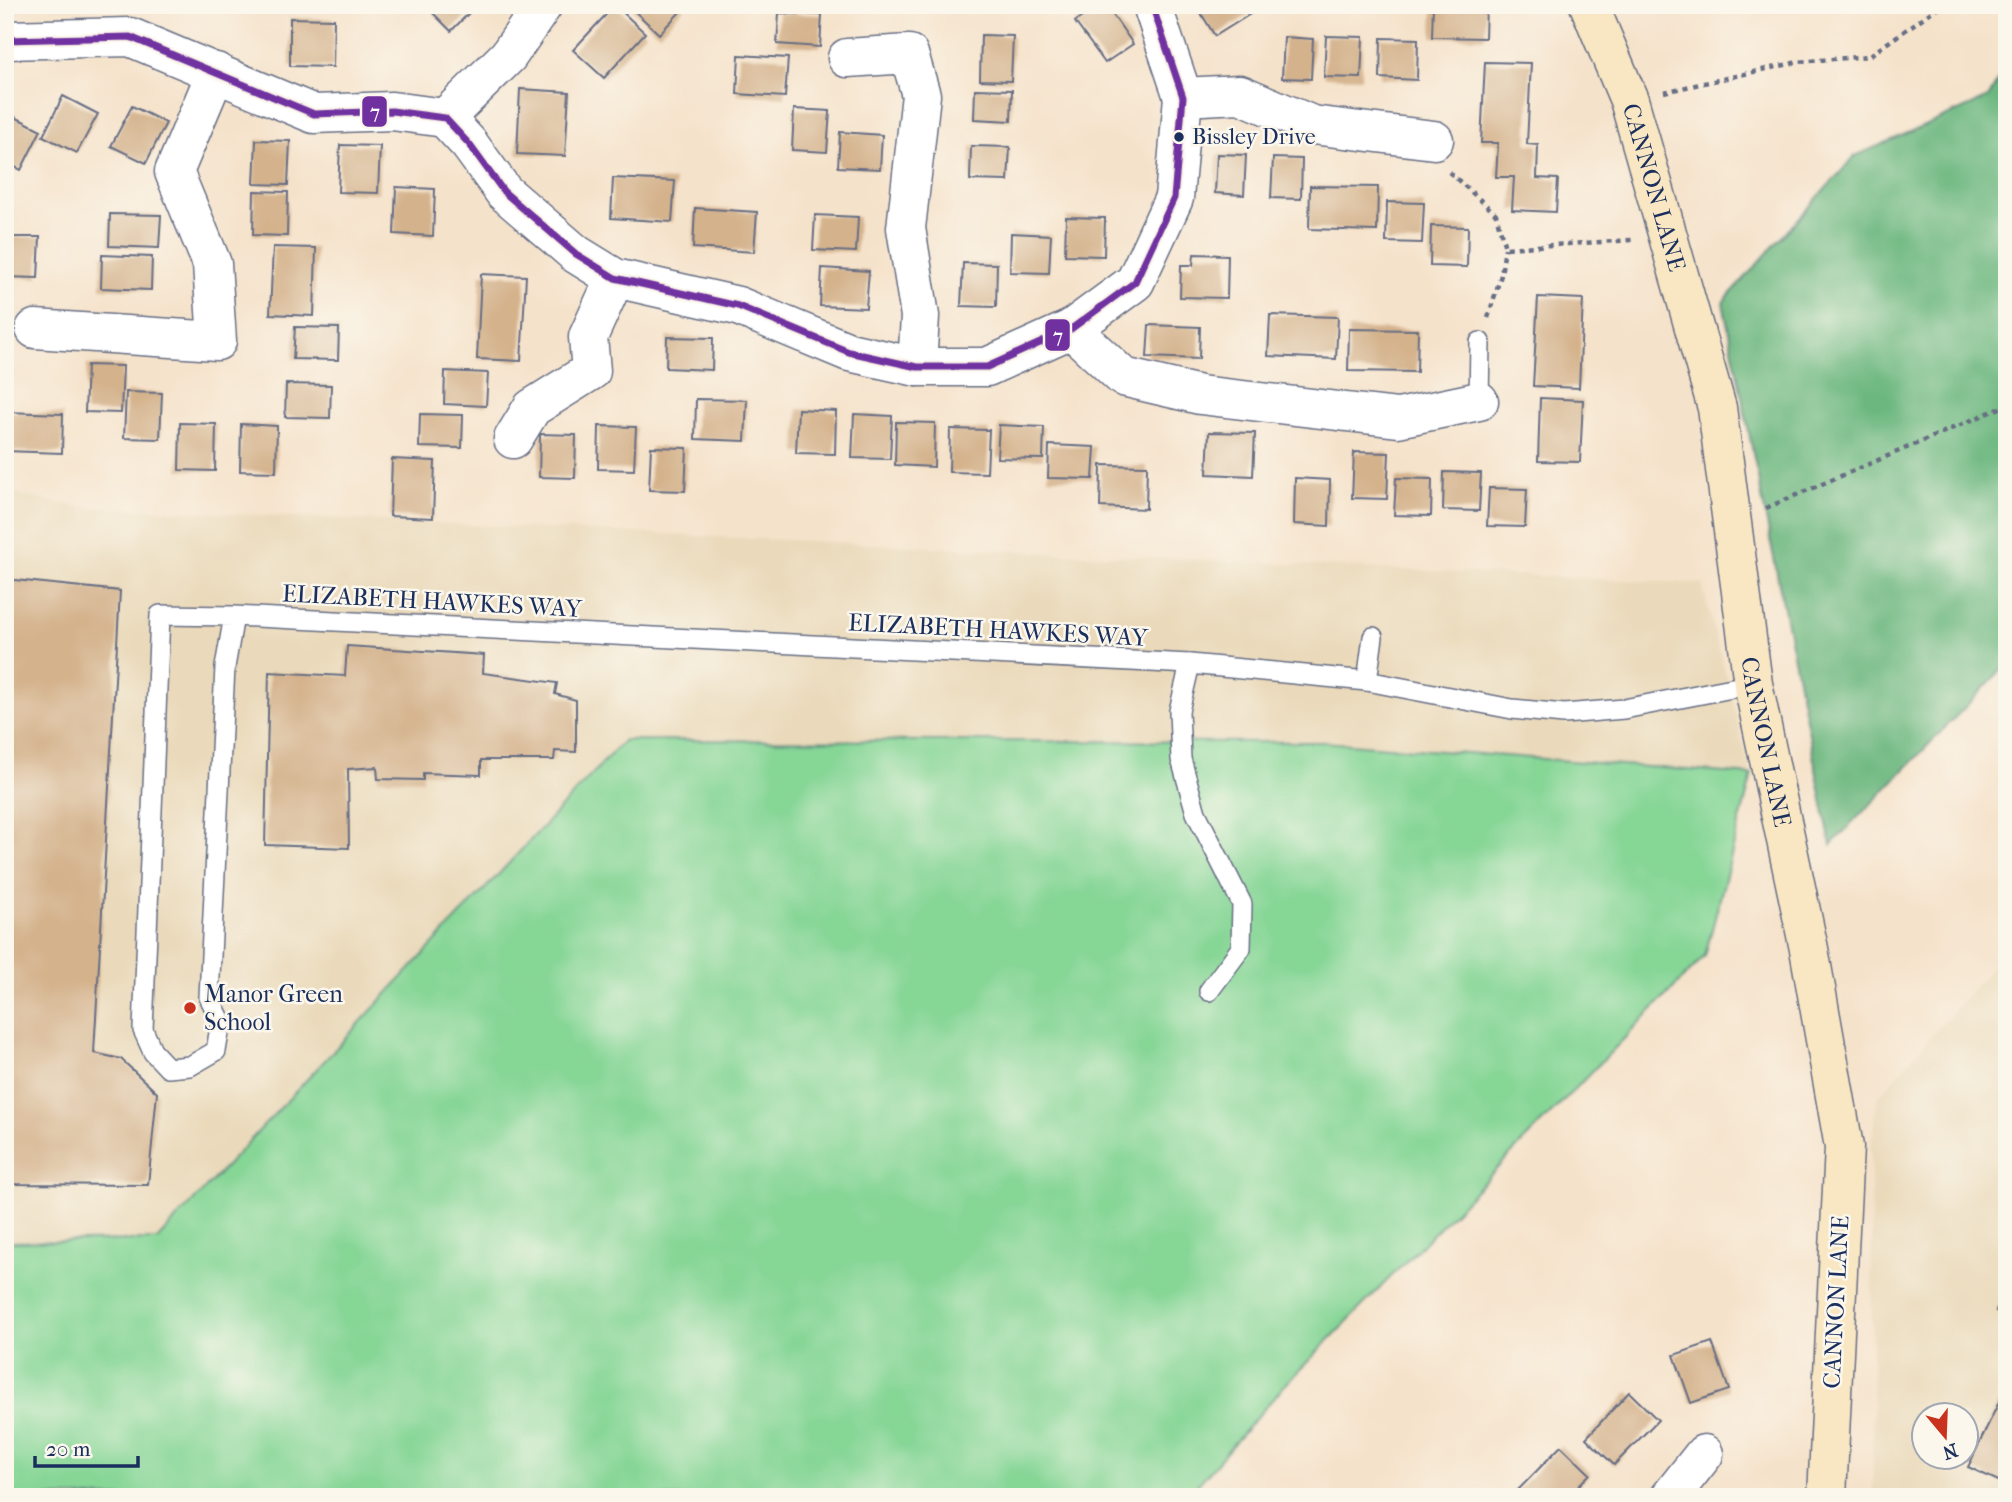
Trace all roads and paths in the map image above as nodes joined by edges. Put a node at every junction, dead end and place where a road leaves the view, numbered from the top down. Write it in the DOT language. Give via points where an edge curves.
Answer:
graph roads {
  1 [pos="542,5"];
  2 [pos="1152,5"];
  3 [pos="1589,5"];
  4 [pos="1941,5"];
  5 [pos="5,40"];
  6 [pos="848,58"];
  7 [pos="216,72"];
  8 [pos="1183,97"];
  9 [pos="1629,100"];
  10 [pos="445,118"];
  11 [pos="1434,140"];
  12 [pos="1668,238"];
  13 [pos="1505,248"];
  14 [pos="615,278"];
  15 [pos="35,329"];
  16 [pos="1071,329"];
  17 [pos="1480,342"];
  18 [pos="917,367"];
  19 [pos="1479,401"];
  20 [pos="2007,405"];
  21 [pos="513,439"];
  22 [pos="1731,516"];
  23 [pos="234,616"];
  24 [pos="1373,636"];
  25 [pos="1190,664"];
  26 [pos="1367,681"];
  27 [pos="1754,684"];
  28 [pos="1209,991"];
  29 [pos="1704,1454"];
  30 [pos="1670,1497"];
  31 [pos="1827,1497"];
  1 -- 10 [label="street" via="508,57"];
  2 -- 8 [label="street"];
  3 -- 9 [label="street, CANNON LANE"];
  4 -- 9 [label="path" via="1869,56 1798,62"];
  5 -- 7 [label="street" via="130,37"];
  6 -- 18 [label="street" via="909,54 921,95 906,228 920,316"];
  7 -- 10 [label="street" via="314,114 392,111"];
  7 -- 15 [label="street" via="174,172 212,264 217,341"];
  8 -- 11 [label="street" via="1240,94 1312,125"];
  8 -- 16 [label="street" via="1174,198 1135,282"];
  9 -- 12 [label="street, CANNON LANE"];
  10 -- 14 [label="street" via="504,192 576,254"];
  11 -- 13 [label="path" via="1451,175 1496,214"];
  12 -- 13 [label="path"];
  12 -- 22 [label="street, CANNON LANE" via="1717,408"];
  13 -- 17 [label="path" via="1502,275"];
  14 -- 18 [label="street" via="738,306 849,352"];
  14 -- 21 [label="street" via="589,337 591,371 532,408"];
  16 -- 18 [label="street" via="987,367"];
  16 -- 19 [label="street" via="1123,377 1200,395 1398,418"];
  17 -- 19 [label="lane"];
  20 -- 22 [label="path" via="1768,508"];
  22 -- 27 [label="street, CANNON LANE"];
  23 -- 23 [label="lane, ELIZABETH HAWKES WAY" via="225,667 209,997 221,1021 216,1051 190,1066 168,1068 153,1052 143,1030 160,614"];
  23 -- 25 [label="lane, ELIZABETH HAWKES WAY"];
  24 -- 26 [label="lane"];
  25 -- 26 [label="lane, ELIZABETH HAWKES WAY"];
  25 -- 28 [label="lane" via="1179,711 1181,759 1196,813 1242,904 1241,948"];
  26 -- 27 [label="lane, ELIZABETH HAWKES WAY" via="1564,714 1624,709"];
  27 -- 31 [label="street, CANNON LANE" via="1844,1147"];
  29 -- 30 [label="street"];
}
